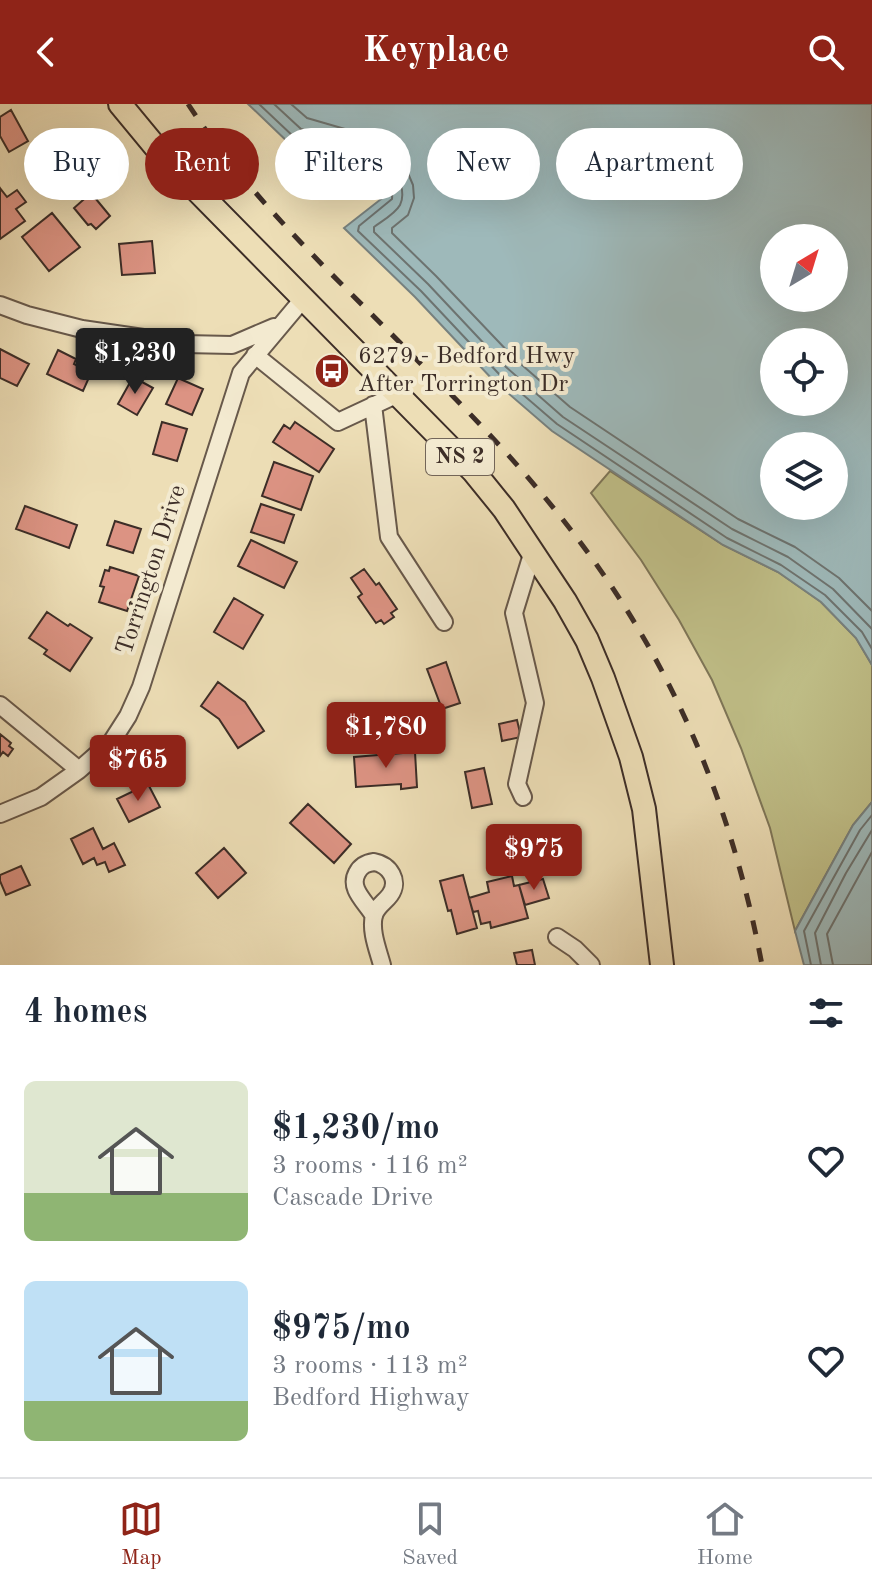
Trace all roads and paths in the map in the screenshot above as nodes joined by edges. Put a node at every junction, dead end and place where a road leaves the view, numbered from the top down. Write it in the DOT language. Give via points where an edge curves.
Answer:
graph roads {
  1 [pos="120,104"];
  2 [pos="303,299"];
  3 [pos="0,305"];
  4 [pos="279,325"];
  5 [pos="255,355"];
  6 [pos="398,394"];
  7 [pos="373,405"];
  8 [pos="533,551"];
  9 [pos="444,622"];
  10 [pos="0,705"];
  11 [pos="79,770"];
  12 [pos="523,797"];
  13 [pos="0,814"];
  14 [pos="374,916"];
  15 [pos="557,937"];
  16 [pos="382,965"];
  17 [pos="591,965"];
  18 [pos="662,965"];
  1 -- 2 [label="main road, NS 2" via="163,156"];
  2 -- 4 [label="street, Torrington Drive"];
  2 -- 6 [label="main road, NS 2"];
  3 -- 4 [label="street" via="82,329 184,344 232,345"];
  4 -- 5 [label="street, Torrington Drive"];
  5 -- 7 [label="street" via="338,422"];
  5 -- 11 [label="street, Torrington Drive" via="241,373 141,687 112,741"];
  6 -- 7 [label="street"];
  6 -- 8 [label="main road, NS 2" via="474,472"];
  7 -- 9 [label="street" via="389,537"];
  8 -- 12 [label="street" via="514,613 535,703 517,784"];
  8 -- 18 [label="main road, NS 2" via="587,640 631,757 644,809"];
  10 -- 11 [label="street"];
  11 -- 13 [label="street, Torrington Drive" via="41,797"];
  14 -- 16 [label="street"];
  15 -- 17 [label="street"];
}
